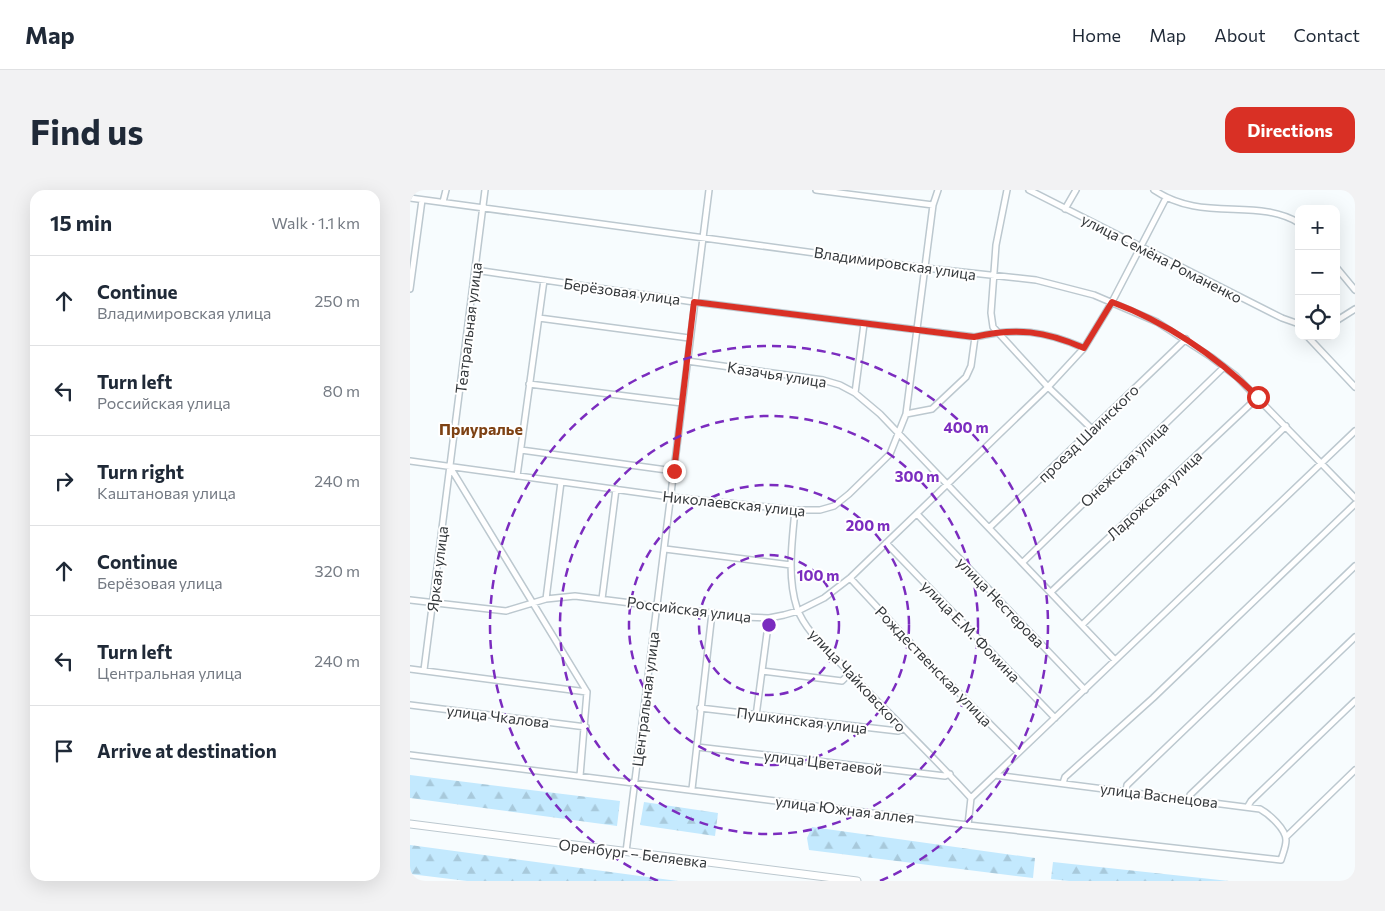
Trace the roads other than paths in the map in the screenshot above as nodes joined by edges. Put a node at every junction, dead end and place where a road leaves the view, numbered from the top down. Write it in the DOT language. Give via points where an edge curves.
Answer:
graph roads {
  1 [pos="446,190"];
  2 [pos="486,190"];
  3 [pos="709,190"];
  4 [pos="816,190"];
  5 [pos="938,190"];
  6 [pos="1007,190"];
  7 [pos="1029,190"];
  8 [pos="1076,190"];
  9 [pos="1154,190"];
  10 [pos="847,192"];
  11 [pos="410,198"];
  12 [pos="1166,198"];
  13 [pos="422,200"];
  14 [pos="443,202"];
  15 [pos="933,204"];
  16 [pos="483,209"];
  17 [pos="1065,209"];
  18 [pos="1295,221"];
  19 [pos="703,237"];
  20 [pos="1140,246"];
  21 [pos="413,248"];
  22 [pos="925,268"];
  23 [pos="475,270"];
  24 [pos="1340,272"];
  25 [pos="993,276"];
  26 [pos="544,280"];
  27 [pos="410,289"];
  28 [pos="1355,290"];
  29 [pos="694,302"];
  30 [pos="1112,302"];
  31 [pos="1355,309"];
  32 [pos="538,318"];
  33 [pos="1340,318"];
  34 [pos="864,324"];
  35 [pos="1295,324"];
  36 [pos="918,329"];
  37 [pos="997,332"];
  38 [pos="974,337"];
  39 [pos="689,338"];
  40 [pos="1186,338"];
  41 [pos="1311,340"];
  42 [pos="1084,348"];
  43 [pos="687,361"];
  44 [pos="1224,367"];
  45 [pos="529,384"];
  46 [pos="1048,387"];
  47 [pos="1355,387"];
  48 [pos="855,392"];
  49 [pos="1258,397"];
  50 [pos="682,403"];
  51 [pos="906,414"];
  52 [pos="1286,426"];
  53 [pos="1092,429"];
  54 [pos="1355,431"];
  55 [pos="899,433"];
  56 [pos="521,450"];
  57 [pos="410,462"];
  58 [pos="1321,463"];
  59 [pos="450,467"];
  60 [pos="674,471"];
  61 [pos="517,476"];
  62 [pos="562,482"];
  63 [pos="948,484"];
  64 [pos="616,489"];
  65 [pos="671,496"];
  66 [pos="1355,498"];
  67 [pos="1355,504"];
  68 [pos="796,510"];
  69 [pos="917,514"];
  70 [pos="990,527"];
  71 [pos="886,543"];
  72 [pos="665,549"];
  73 [pos="1023,562"];
  74 [pos="791,565"];
  75 [pos="1355,566"];
  76 [pos="850,578"];
  77 [pos="1051,592"];
  78 [pos="546,599"];
  79 [pos="602,599"];
  80 [pos="410,600"];
  81 [pos="433,603"];
  82 [pos="535,603"];
  83 [pos="656,606"];
  84 [pos="798,611"];
  85 [pos="712,613"];
  86 [pos="769,618"];
  87 [pos="1082,625"];
  88 [pos="1355,637"];
  89 [pos="1115,660"];
  90 [pos="410,669"];
  91 [pos="424,670"];
  92 [pos="762,671"];
  93 [pos="850,673"];
  94 [pos="1085,690"];
  95 [pos="587,692"];
  96 [pos="1355,701"];
  97 [pos="410,705"];
  98 [pos="700,708"];
  99 [pos="756,716"];
  100 [pos="1055,718"];
  101 [pos="586,727"];
  102 [pos="903,729"];
  103 [pos="697,747"];
  104 [pos="1018,752"];
  105 [pos="410,755"];
  106 [pos="1355,770"];
  107 [pos="950,774"];
  108 [pos="995,775"];
  109 [pos="580,776"];
  110 [pos="634,782"];
  111 [pos="1063,783"];
  112 [pos="692,789"];
  113 [pos="1126,791"];
  114 [pos="971,798"];
  115 [pos="1189,799"];
  116 [pos="1248,806"];
  117 [pos="410,824"];
  118 [pos="968,825"];
  119 [pos="1286,837"];
  120 [pos="626,852"];
  121 [pos="857,881"];
  1 -- 14 [label="street"];
  2 -- 16 [label="street, Театральная улица"];
  3 -- 19 [label="street, Центральная улица"];
  4 -- 10 [label="street"];
  5 -- 15 [label="street, Николаевская улица"];
  6 -- 25 [label="street"];
  7 -- 17 [label="street, улица Семёна Романенко"];
  8 -- 17 [label="street"];
  9 -- 12 [label="street"];
  10 -- 15 [label="street"];
  11 -- 13 [label="street, Владимировская улица"];
  12 -- 18 [label="street" via="1209,209 1277,214"];
  12 -- 20 [label="street, Российская улица"];
  13 -- 14 [label="street, Владимировская улица"];
  13 -- 21 [label="street"];
  14 -- 16 [label="street, Владимировская улица"];
  15 -- 22 [label="street, Николаевская улица"];
  16 -- 19 [label="street, Владимировская улица"];
  16 -- 23 [label="street, Театральная улица"];
  17 -- 20 [label="street, улица Семёна Романенко"];
  19 -- 22 [label="street, Владимировская улица"];
  19 -- 29 [label="street, Центральная улица"];
  20 -- 30 [label="street, Российская улица"];
  20 -- 35 [label="street, улица Семёна Романенко"];
  21 -- 27 [label="street"];
  22 -- 25 [label="street, Владимировская улица"];
  22 -- 36 [label="street, Николаевская улица"];
  23 -- 26 [label="street, Берёзовая улица"];
  23 -- 59 [label="street, Театральная улица"];
  24 -- 28 [label="street"];
  25 -- 30 [label="street, Владимировская улица" via="1057,284"];
  25 -- 37 [label="street" via="992,323"];
  26 -- 29 [label="street, Берёзовая улица"];
  26 -- 32 [label="street"];
  29 -- 34 [label="street, Берёзовая улица"];
  29 -- 39 [label="street, Центральная улица"];
  30 -- 40 [label="street, Владимировская улица"];
  30 -- 42 [label="street, Российская улица"];
  31 -- 33 [label="street"];
  32 -- 39 [label="street"];
  32 -- 45 [label="street"];
  34 -- 36 [label="street, Берёзовая улица"];
  34 -- 48 [label="street"];
  36 -- 38 [label="street, Берёзовая улица"];
  36 -- 51 [label="street, Николаевская улица"];
  37 -- 38 [label="street"];
  37 -- 42 [label="street" via="1036,332"];
  37 -- 46 [label="street"];
  38 -- 51 [label="street" via="971,366 966,377 932,409"];
  39 -- 43 [label="street, Центральная улица"];
  40 -- 44 [label="street, Владимировская улица"];
  40 -- 53 [label="street, проезд Шаинского"];
  41 -- 47 [label="street"];
  42 -- 46 [label="street, Российская улица"];
  43 -- 48 [label="street, Казачья улица" via="823,380"];
  43 -- 50 [label="street, Центральная улица"];
  44 -- 49 [label="street, Владимировская улица"];
  44 -- 73 [label="street, Онежская улица"];
  45 -- 50 [label="street"];
  45 -- 56 [label="street"];
  46 -- 53 [label="street"];
  46 -- 63 [label="street, Российская улица"];
  48 -- 55 [label="street, Казачья улица"];
  49 -- 52 [label="street, Владимировская улица"];
  49 -- 77 [label="street, Ладожская улица"];
  50 -- 60 [label="street, Центральная улица"];
  51 -- 55 [label="street, Николаевская улица"];
  52 -- 58 [label="street, Владимировская улица"];
  52 -- 87 [label="street"];
  53 -- 70 [label="street, проезд Шаинского"];
  54 -- 58 [label="street"];
  55 -- 63 [label="street, Казачья улица"];
  55 -- 68 [label="street, Николаевская улица" via="890,454 842,500 820,510"];
  56 -- 60 [label="street"];
  56 -- 61 [label="street"];
  57 -- 59 [label="street, Николаевская улица"];
  58 -- 66 [label="street, Владимировская улица"];
  58 -- 89 [label="street"];
  59 -- 61 [label="street, Николаевская улица"];
  59 -- 81 [label="street, Яркая улица"];
  59 -- 82 [label="street"];
  60 -- 65 [label="street, Центральная улица"];
  61 -- 62 [label="street, Николаевская улица"];
  62 -- 64 [label="street, Николаевская улица"];
  62 -- 78 [label="street"];
  63 -- 69 [label="street, Российская улица"];
  63 -- 70 [label="street"];
  64 -- 65 [label="street, Николаевская улица"];
  64 -- 79 [label="street"];
  65 -- 68 [label="street, Николаевская улица"];
  65 -- 72 [label="street, Центральная улица"];
  67 -- 111 [label="street" via="1153,698 1065,777"];
  68 -- 74 [label="street, улица Чайковского"];
  69 -- 71 [label="street, Российская улица"];
  69 -- 94 [label="street, улица Нестерова"];
  70 -- 73 [label="street"];
  71 -- 76 [label="street, Российская улица"];
  71 -- 100 [label="street, улица Е.М. Фомина"];
  72 -- 74 [label="street"];
  72 -- 83 [label="street, Центральная улица"];
  73 -- 77 [label="street"];
  74 -- 84 [label="street, улица Чайковского"];
  75 -- 113 [label="street" via="1127,784"];
  76 -- 84 [label="street, Российская улица" via="824,598"];
  76 -- 104 [label="street, Рождественская улица"];
  77 -- 87 [label="street"];
  78 -- 79 [label="street, Российская улица" via="575,596"];
  78 -- 82 [label="street, Российская улица"];
  79 -- 83 [label="street, Российская улица"];
  80 -- 81 [label="street, Российская улица"];
  81 -- 82 [label="street, Российская улица" via="506,611"];
  81 -- 91 [label="street, Яркая улица"];
  82 -- 95 [label="street"];
  83 -- 85 [label="street, Российская улица"];
  83 -- 110 [label="street, Центральная улица"];
  84 -- 86 [label="street, Российская улица"];
  84 -- 93 [label="street, улица Чайковского" via="820,642"];
  85 -- 86 [label="street, Российская улица"];
  85 -- 98 [label="street"];
  86 -- 92 [label="street"];
  87 -- 89 [label="street"];
  88 -- 115 [label="street"];
  89 -- 94 [label="street"];
  90 -- 91 [label="street"];
  91 -- 95 [label="street"];
  92 -- 93 [label="street" via="842,681"];
  92 -- 99 [label="street"];
  93 -- 102 [label="street, улица Чайковского"];
  94 -- 100 [label="street"];
  95 -- 101 [label="street"];
  96 -- 116 [label="street"];
  97 -- 101 [label="street, улица Чкалова"];
  98 -- 99 [label="street, Пушкинская улица"];
  98 -- 103 [label="street"];
  99 -- 102 [label="street, Пушкинская улица"];
  100 -- 104 [label="street"];
  101 -- 109 [label="street"];
  102 -- 107 [label="street, улица Чайковского"];
  103 -- 107 [label="street, улица Цветаевой" via="945,776"];
  103 -- 112 [label="street"];
  104 -- 108 [label="street"];
  105 -- 109 [label="street, улица Южная аллея"];
  106 -- 119 [label="street"];
  107 -- 114 [label="street, улица Чайковского"];
  108 -- 111 [label="street, улица Васнецова"];
  108 -- 114 [label="street"];
  109 -- 110 [label="street, улица Южная аллея"];
  110 -- 112 [label="street, улица Южная аллея"];
  110 -- 120 [label="street, Центральная улица"];
  111 -- 113 [label="street, улица Васнецова"];
  112 -- 118 [label="street, улица Южная аллея"];
  113 -- 115 [label="street, улица Васнецова"];
  114 -- 118 [label="street"];
  115 -- 116 [label="street, улица Васнецова"];
  116 -- 119 [label="street, улица Васнецова" via="1268,813"];
  117 -- 120 [label="main road, Оренбург – Беляевка"];
  118 -- 119 [label="street, улица Южная аллея" via="1281,860"];
  120 -- 121 [label="main road, Оренбург – Беляевка"];
}
